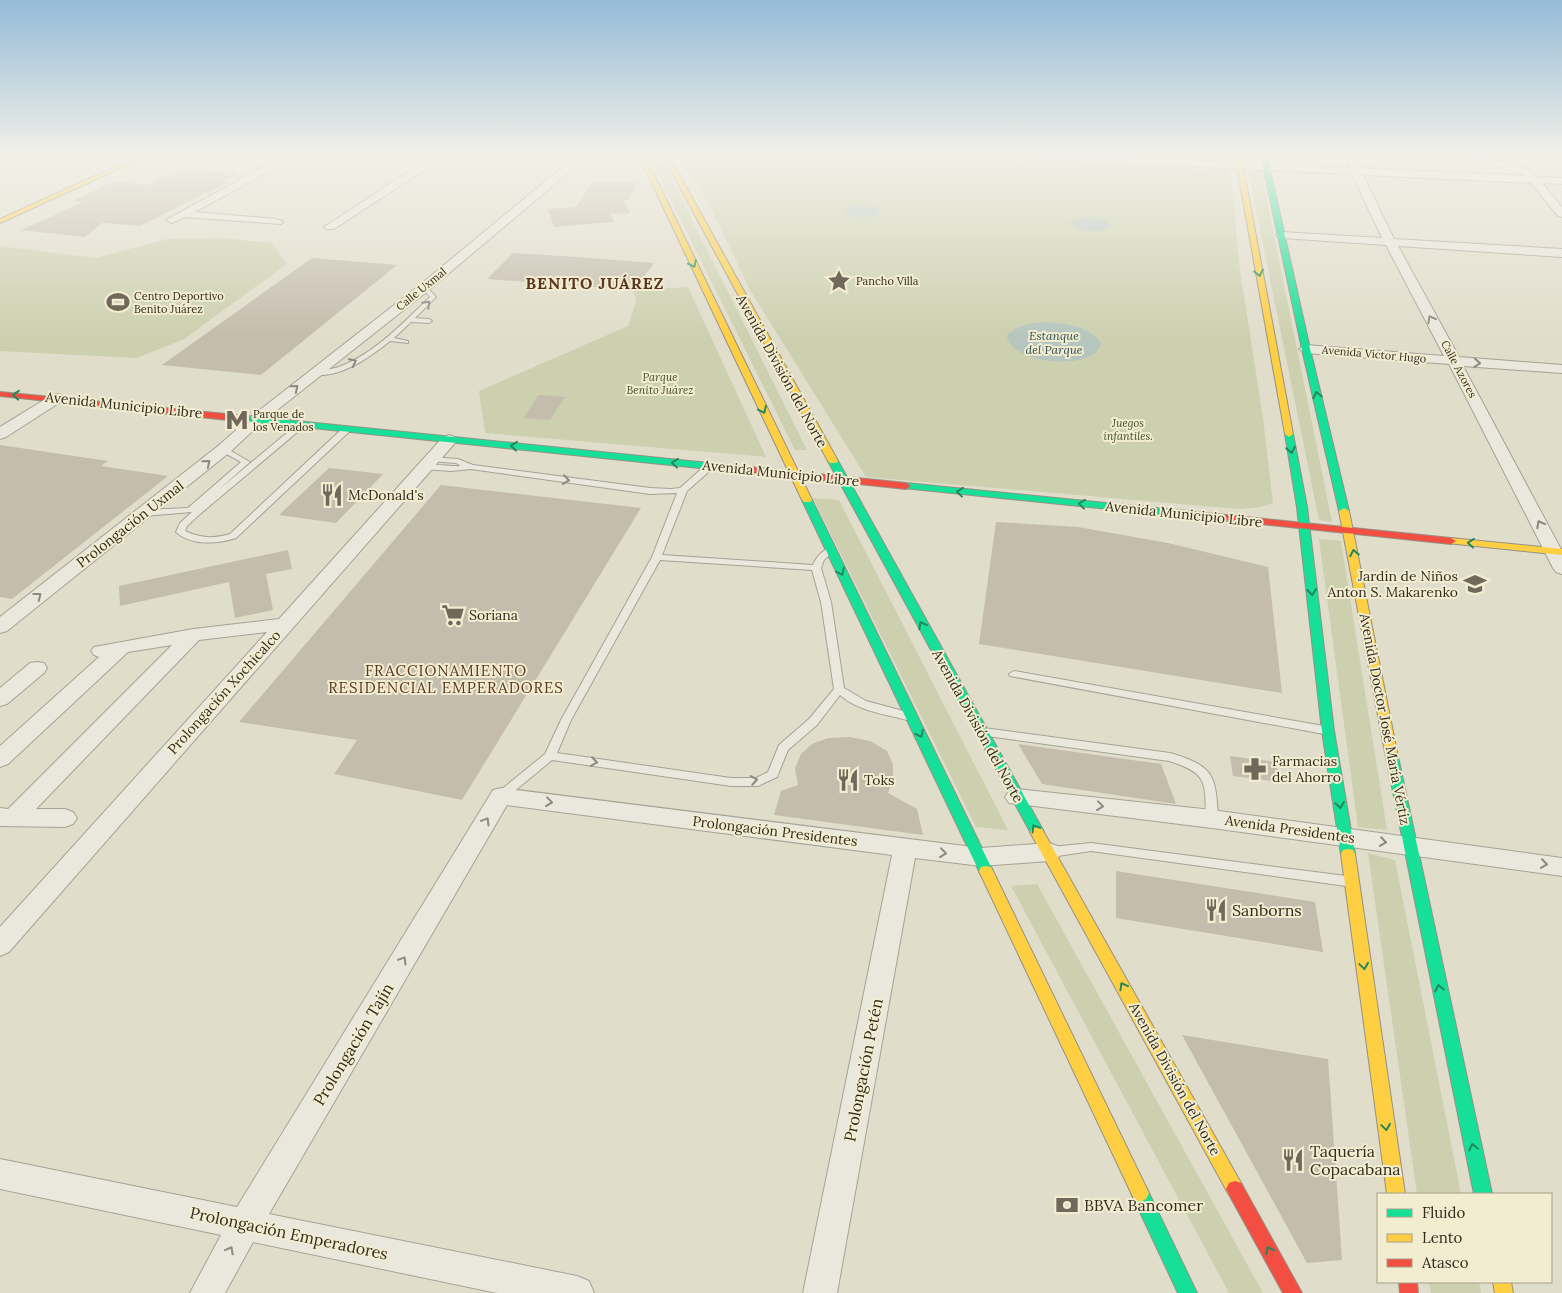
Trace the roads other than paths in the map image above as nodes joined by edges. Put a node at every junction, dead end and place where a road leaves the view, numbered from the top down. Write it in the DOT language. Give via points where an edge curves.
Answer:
graph roads {
  1 [pos="12,216"];
  2 [pos="179,216"];
  3 [pos="210,216"];
  4 [pos="347,216"];
  5 [pos="510,216"];
  6 [pos="671,216"];
  7 [pos="699,216"];
  8 [pos="1249,216"];
  9 [pos="1278,216"];
  10 [pos="1378,216"];
  11 [pos="172,220"];
  12 [pos="0,222"];
  13 [pos="277,222"];
  14 [pos="330,227"];
  15 [pos="1282,235"];
  16 [pos="1390,242"];
  17 [pos="1562,253"];
  18 [pos="425,287"];
  19 [pos="410,320"];
  20 [pos="428,321"];
  21 [pos="386,339"];
  22 [pos="406,342"];
  23 [pos="1306,349"];
  24 [pos="1454,361"];
  25 [pos="1562,369"];
  26 [pos="314,373"];
  27 [pos="0,394"];
  28 [pos="57,398"];
  29 [pos="256,419"];
  30 [pos="303,424"];
  31 [pos="347,429"];
  32 [pos="0,434"];
  33 [pos="448,440"];
  34 [pos="224,449"];
  35 [pos="259,461"];
  36 [pos="246,462"];
  37 [pos="428,463"];
  38 [pos="710,466"];
  39 [pos="794,474"];
  40 [pos="842,480"];
  41 [pos="683,490"];
  42 [pos="194,511"];
  43 [pos="144,513"];
  44 [pos="1304,526"];
  45 [pos="1349,530"];
  46 [pos="830,550"];
  47 [pos="1558,551"];
  48 [pos="657,557"];
  49 [pos="816,568"];
  50 [pos="1562,568"];
  51 [pos="285,624"];
  52 [pos="0,626"];
  53 [pos="192,635"];
  54 [pos="37,668"];
  55 [pos="1014,674"];
  56 [pos="839,689"];
  57 [pos="0,699"];
  58 [pos="911,717"];
  59 [pos="980,731"];
  60 [pos="1328,731"];
  61 [pos="550,756"];
  62 [pos="0,759"];
  63 [pos="501,796"];
  64 [pos="1017,797"];
  65 [pos="7,817"];
  66 [pos="65,818"];
  67 [pos="1212,819"];
  68 [pos="1345,837"];
  69 [pos="1410,846"];
  70 [pos="905,848"];
  71 [pos="1049,852"];
  72 [pos="981,857"];
  73 [pos="1562,867"];
  74 [pos="1352,882"];
  75 [pos="0,945"];
  76 [pos="0,1174"];
  77 [pos="1396,1193"];
  78 [pos="1483,1193"];
  79 [pos="245,1224"];
  80 [pos="207,1293"];
  81 [pos="577,1293"];
  82 [pos="820,1293"];
  83 [pos="1188,1293"];
  84 [pos="1293,1293"];
  1 -- 12 [label="main road"];
  2 -- 11 [label="street"];
  3 -- 13 [label="street"];
  4 -- 14 [label="street"];
  5 -- 18 [label="street, Calle Uxmal"];
  6 -- 39 [label="main road, Avenida División del Norte, one-way"];
  7 -- 40 [label="main road, Avenida División del Norte"];
  8 -- 44 [label="main road, one-way"];
  9 -- 15 [label="main road, Avenida Doctor José María Vértiz"];
  10 -- 16 [label="street, Calle Azores"];
  15 -- 16 [label="street"];
  15 -- 23 [label="main road, Avenida Doctor José María Vértiz"];
  16 -- 17 [label="street"];
  24 -- 16 [label="street, Calle Azores, one-way"];
  19 -- 18 [label="lane, one-way" via="434,297"];
  18 -- 26 [label="street, Calle Uxmal"];
  19 -- 20 [label="lane"];
  19 -- 21 [label="lane"];
  21 -- 22 [label="lane"];
  26 -- 21 [label="lane, one-way" via="357,361"];
  23 -- 24 [label="street, Avenida Víctor Hugo"];
  45 -- 23 [label="main road, Avenida Doctor José María Vértiz, one-way"];
  24 -- 25 [label="street, Avenida Víctor Hugo, one-way"];
  47 -- 24 [label="street, Calle Azores, one-way"];
  29 -- 26 [label="street, Calle Uxmal, one-way"];
  28 -- 27 [label="main road, Avenida Municipio Libre, one-way"];
  28 -- 29 [label="main road, Avenida Municipio Libre"];
  28 -- 32 [label="street"];
  29 -- 30 [label="main road, Avenida Municipio Libre"];
  29 -- 34 [label="street, Prolongación Uxmal"];
  30 -- 31 [label="main road, Avenida Municipio Libre"];
  30 -- 35 [label="lane"];
  31 -- 33 [label="main road, Avenida Municipio Libre"];
  31 -- 42 [label="lane" via="233,536 221,540 188,537 180,532"];
  33 -- 37 [label="street, Prolongación Xochicalco"];
  38 -- 33 [label="main road, Avenida Municipio Libre, one-way"];
  34 -- 36 [label="lane"];
  43 -- 34 [label="street, Prolongación Uxmal, one-way"];
  35 -- 36 [label="lane"];
  35 -- 42 [label="lane"];
  36 -- 42 [label="lane"];
  37 -- 41 [label="lane, one-way" via="458,461 472,467 650,491"];
  37 -- 51 [label="street, Prolongación Xochicalco"];
  38 -- 39 [label="main road, Avenida Municipio Libre"];
  38 -- 41 [label="lane"];
  39 -- 40 [label="main road, Avenida Municipio Libre"];
  39 -- 46 [label="main road, Avenida División del Norte"];
  44 -- 40 [label="main road, Avenida Municipio Libre, one-way"];
  59 -- 40 [label="main road, Avenida División del Norte, one-way"];
  41 -- 48 [label="lane"];
  42 -- 43 [label="lane"];
  52 -- 43 [label="street, Prolongación Uxmal, one-way"];
  44 -- 45 [label="main road, Avenida Municipio Libre"];
  44 -- 60 [label="main road, one-way"];
  47 -- 45 [label="main road, Avenida Municipio Libre, one-way"];
  69 -- 45 [label="main road, Avenida Doctor José María Vértiz, one-way"];
  46 -- 49 [label="lane"];
  46 -- 58 [label="main road, Avenida División del Norte, one-way"];
  47 -- 50 [label="street, Calle Azores"];
  48 -- 49 [label="lane"];
  48 -- 61 [label="lane" via="566,720"];
  49 -- 56 [label="lane" via="826,602"];
  51 -- 53 [label="street"];
  51 -- 75 [label="street, Prolongación Xochicalco"];
  53 -- 62 [label="street" via="111,649"];
  53 -- 65 [label="street"];
  54 -- 57 [label="street"];
  55 -- 60 [label="lane"];
  56 -- 58 [label="lane" via="848,698 869,707"];
  61 -- 56 [label="lane, one-way" via="731,782 758,782 773,774 783,748 813,722"];
  58 -- 72 [label="main road, Avenida División del Norte, one-way"];
  59 -- 64 [label="main road, Avenida División del Norte"];
  59 -- 67 [label="lane" via="1170,757 1194,764 1206,773 1210,784"];
  60 -- 68 [label="main road, one-way"];
  61 -- 63 [label="lane"];
  63 -- 70 [label="street, Prolongación Presidentes, one-way"];
  79 -- 63 [label="street, Prolongación Tajín, one-way"];
  64 -- 67 [label="street, Avenida Presidentes, one-way"];
  71 -- 64 [label="main road, Avenida División del Norte, one-way"];
  65 -- 66 [label="street"];
  67 -- 68 [label="street, Avenida Presidentes"];
  68 -- 69 [label="street, Avenida Presidentes, one-way"];
  68 -- 74 [label="main road"];
  69 -- 73 [label="street, Avenida Presidentes, one-way"];
  78 -- 69 [label="main road, Avenida Doctor José María Vértiz, one-way"];
  70 -- 72 [label="street, Prolongación Presidentes, one-way"];
  70 -- 82 [label="street, Prolongación Petén"];
  71 -- 72 [label="street, Prolongación Presidentes"];
  71 -- 74 [label="lane" via="1091,847"];
  84 -- 71 [label="main road, Avenida División del Norte, one-way"];
  72 -- 83 [label="main road, Avenida División del Norte"];
  74 -- 77 [label="main road, one-way"];
  76 -- 79 [label="street, Prolongación Emperadores"];
  80 -- 79 [label="street, Prolongación Tajín, one-way"];
  79 -- 81 [label="street, Prolongación Emperadores"];
}
